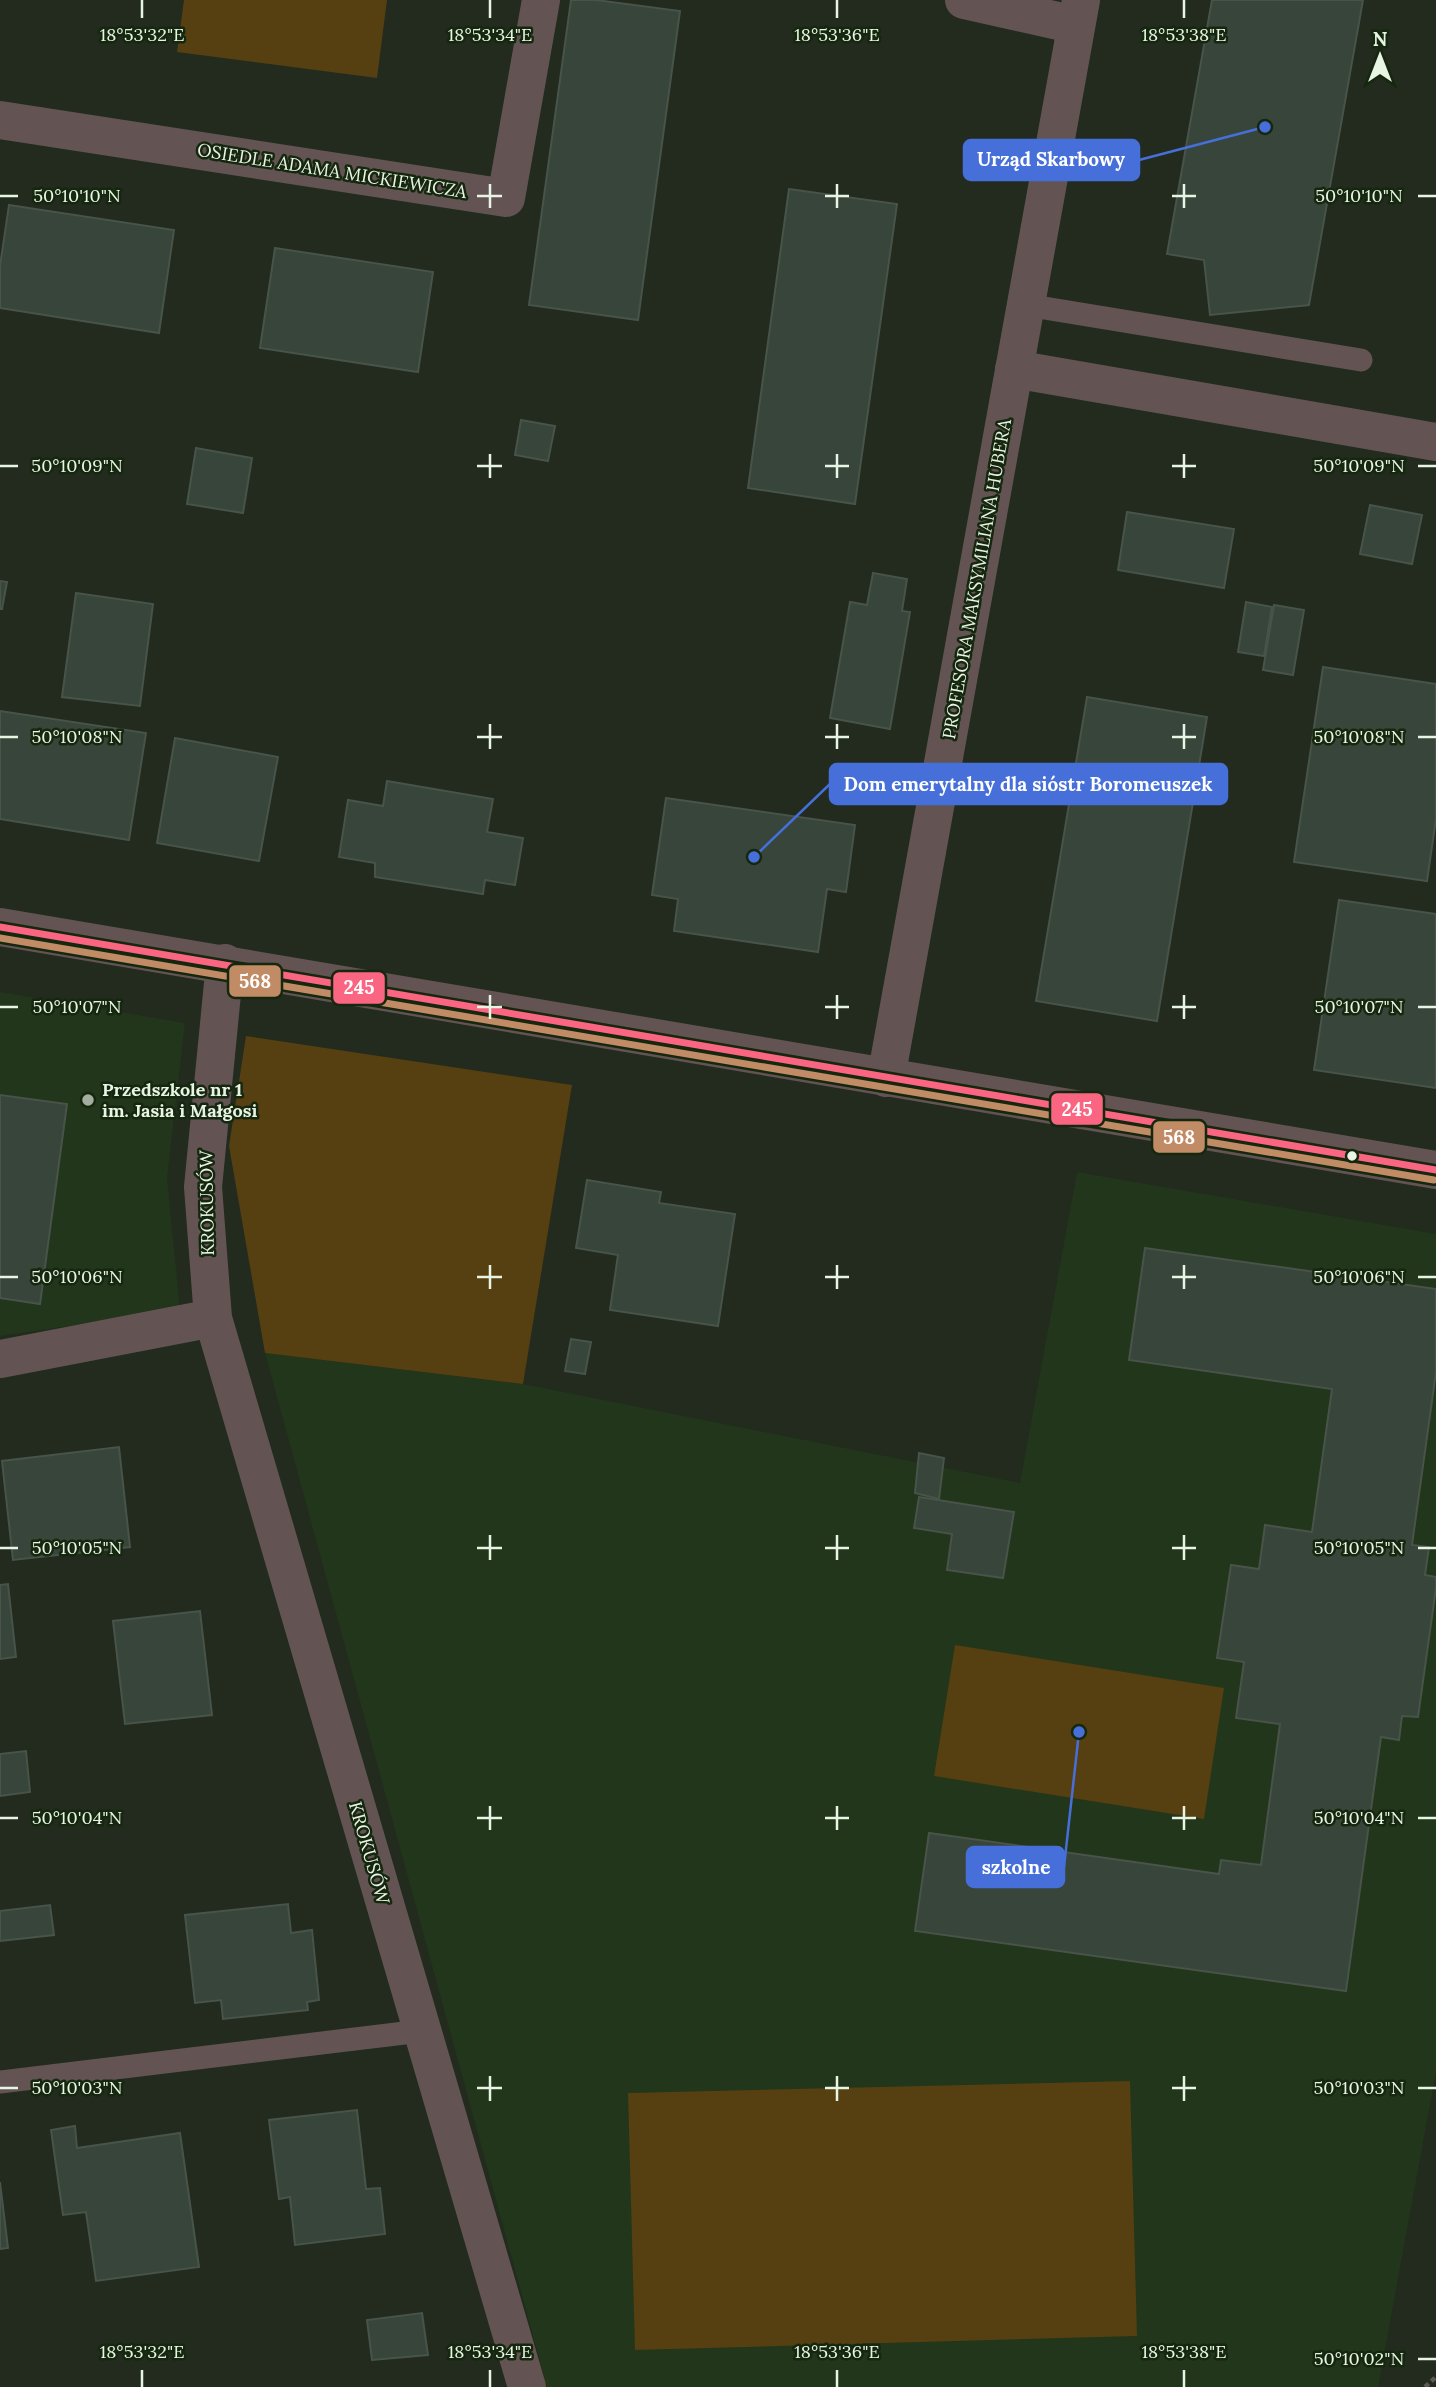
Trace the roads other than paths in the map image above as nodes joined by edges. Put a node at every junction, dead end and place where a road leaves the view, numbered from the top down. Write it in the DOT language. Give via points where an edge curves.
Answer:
graph roads {
  1 [pos="541,0"];
  2 [pos="964,0"];
  3 [pos="1079,13"];
  4 [pos="0,120"];
  5 [pos="1026,305"];
  6 [pos="1361,360"];
  7 [pos="1014,369"];
  8 [pos="1436,442"];
  9 [pos="0,927"];
  10 [pos="225,963"];
  11 [pos="886,1078"];
  12 [pos="1436,1170"];
  13 [pos="213,1318"];
  14 [pos="0,1359"];
  15 [pos="421,2031"];
  16 [pos="0,2082"];
  17 [pos="527,2387"];
  1 -- 4 [label="street, OSIEDLE ADAMA MICKIEWICZA" via="506,198"];
  2 -- 3 [label="street"];
  3 -- 5 [label="street, PROFESORA MAKSYMILIANA HUBERA"];
  5 -- 6 [label="lane"];
  5 -- 7 [label="street, PROFESORA MAKSYMILIANA HUBERA"];
  7 -- 8 [label="street"];
  7 -- 11 [label="street, PROFESORA MAKSYMILIANA HUBERA"];
  9 -- 10 [label="street"];
  10 -- 11 [label="street"];
  10 -- 13 [label="street, KROKUSÓW" via="203,1187"];
  11 -- 12 [label="street"];
  13 -- 14 [label="street"];
  13 -- 15 [label="street, KROKUSÓW"];
  15 -- 16 [label="lane"];
  15 -- 17 [label="street, KROKUSÓW"];
}
